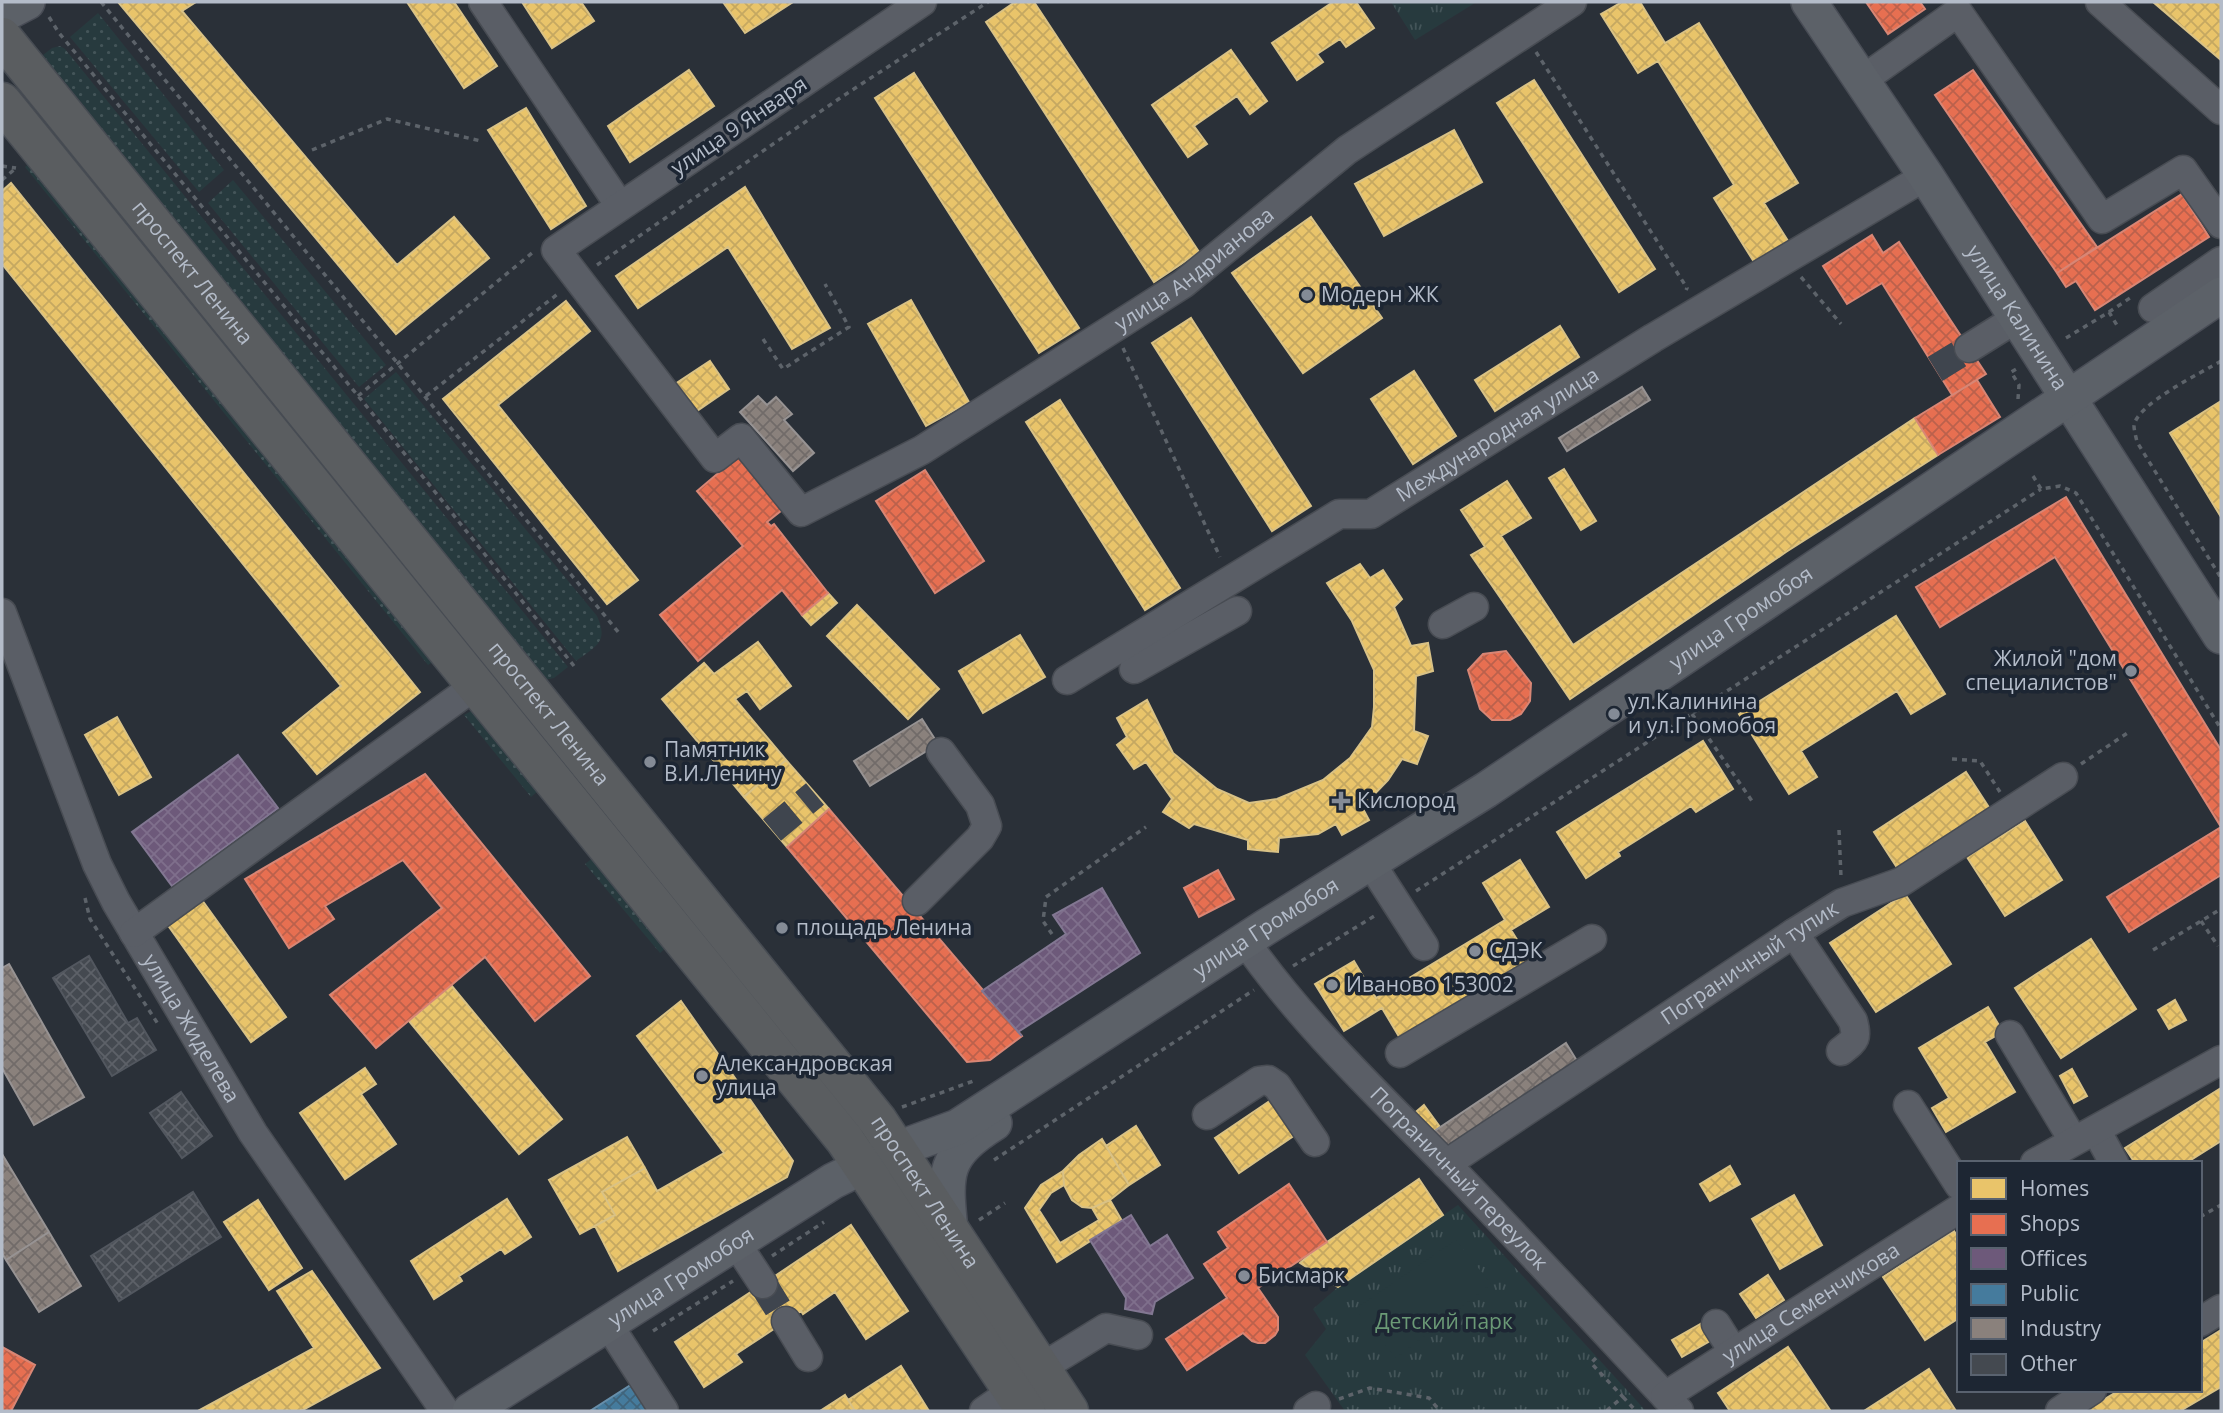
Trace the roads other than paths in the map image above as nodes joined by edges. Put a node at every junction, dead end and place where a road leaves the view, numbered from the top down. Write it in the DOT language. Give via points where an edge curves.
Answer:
graph roads {
  1 [pos="483,2"];
  2 [pos="922,2"];
  3 [pos="1572,2"];
  4 [pos="1809,2"];
  5 [pos="2100,2"];
  6 [pos="1961,5"];
  7 [pos="38,8"];
  8 [pos="2,15"];
  9 [pos="2,37"];
  10 [pos="1861,81"];
  11 [pos="2,102"];
  12 [pos="2221,110"];
  13 [pos="1926,176"];
  14 [pos="621,206"];
  15 [pos="2221,224"];
  16 [pos="2221,261"];
  17 [pos="578,278"];
  18 [pos="2221,295"];
  19 [pos="2153,307"];
  20 [pos="2017,317"];
  21 [pos="2221,320"];
  22 [pos="1969,348"];
  23 [pos="2074,407"];
  24 [pos="1474,607"];
  25 [pos="1237,611"];
  26 [pos="2,613"];
  27 [pos="1443,625"];
  28 [pos="1181,628"];
  29 [pos="2221,636"];
  30 [pos="1067,680"];
  31 [pos="476,685"];
  32 [pos="941,752"];
  33 [pos="2063,777"];
  34 [pos="1388,889"];
  35 [pos="916,901"];
  36 [pos="134,933"];
  37 [pos="1794,933"];
  38 [pos="1592,940"];
  39 [pos="1424,946"];
  40 [pos="1257,959"];
  41 [pos="2010,1035"];
  42 [pos="1841,1051"];
  43 [pos="1399,1053"];
  44 [pos="2221,1060"];
  45 [pos="1908,1105"];
  46 [pos="1207,1115"];
  47 [pos="2085,1135"];
  48 [pos="1315,1142"];
  49 [pos="898,1149"];
  50 [pos="976,1153"];
  51 [pos="2039,1161"];
  52 [pos="2112,1161"];
  53 [pos="1446,1164"];
  54 [pos="864,1166"];
  55 [pos="1957,1182"];
  56 [pos="1957,1210"];
  57 [pos="962,1226"];
  58 [pos="736,1242"];
  59 [pos="763,1284"];
  60 [pos="2221,1308"];
  61 [pos="786,1321"];
  62 [pos="2202,1321"];
  63 [pos="608,1324"];
  64 [pos="1716,1325"];
  65 [pos="1138,1335"];
  66 [pos="1733,1351"];
  67 [pos="808,1357"];
  68 [pos="2089,1392"];
  69 [pos="1016,1396"];
  70 [pos="1672,1404"];
  71 [pos="2064,1410"];
  72 [pos="445,1411"];
  73 [pos="470,1411"];
  74 [pos="664,1411"];
  75 [pos="1069,1411"];
  1 -- 14 [label="street"];
  2 -- 14 [label="street, улица 9 Января"];
  3 -- 17 [label="street, улица Андрианова" via="1348,150 1183,284 922,450 801,513 741,438 715,458"];
  4 -- 10 [label="main road, улица Калинина"];
  5 -- 12 [label="street"];
  6 -- 10 [label="street"];
  6 -- 15 [label="street" via="2102,219 2183,170"];
  7 -- 8 [label="main road"];
  9 -- 49 [label="highway, проспект Ленина"];
  10 -- 13 [label="main road, улица Калинина"];
  11 -- 31 [label="highway, проспект Ленина"];
  13 -- 20 [label="main road, улица Калинина"];
  13 -- 28 [label="street, Международная улица" via="1653,338 1371,514 1339,514 1232,580"];
  14 -- 17 [label="street, улица 9 Января" via="556,250"];
  16 -- 19 [label="street"];
  18 -- 23 [label="main road, улица Громобоя"];
  20 -- 22 [label="street"];
  20 -- 23 [label="main road, улица Калинина"];
  21 -- 23 [label="main road, улица Громобоя"];
  23 -- 29 [label="main road, улица Калинина"];
  23 -- 34 [label="main road, улица Громобоя"];
  23 -- 40 [label="main road, улица Громобоя" via="1486,790"];
  24 -- 27 [label="street"];
  25 -- 28 [label="street"];
  26 -- 36 [label="street, улица Жиделева" via="97,864"];
  28 -- 30 [label="street, Международная улица" via="1133,666"];
  31 -- 36 [label="street"];
  31 -- 54 [label="highway, проспект Ленина"];
  32 -- 35 [label="street" via="980,805 987,826"];
  33 -- 37 [label="street, Пограничный тупик" via="1900,883 1842,903"];
  34 -- 39 [label="street"];
  34 -- 40 [label="main road, улица Громобоя"];
  36 -- 72 [label="street, улица Жиделева" via="253,1133"];
  37 -- 42 [label="street" via="1853,1021 1854,1041"];
  37 -- 53 [label="street, Пограничный тупик"];
  38 -- 43 [label="street"];
  40 -- 49 [label="main road, улица Громобоя" via="958,1127"];
  40 -- 50 [label="main road, улица Громобоя"];
  40 -- 53 [label="street, Пограничный переулок" via="1379,1097"];
  41 -- 47 [label="street"];
  44 -- 47 [label="street"];
  45 -- 55 [label="street"];
  46 -- 48 [label="street" via="1259,1081 1268,1080 1277,1086"];
  47 -- 51 [label="street"];
  47 -- 52 [label="street"];
  49 -- 50 [label="main road, улица Громобоя"];
  49 -- 54 [label="main road, улица Громобоя"];
  49 -- 57 [label="highway, проспект Ленина"];
  50 -- 57 [label="main road, улица Громобоя" via="948,1169 946,1188"];
  53 -- 70 [label="street, Пограничный переулок"];
  54 -- 58 [label="main road, улица Громобоя"];
  54 -- 69 [label="highway, проспект Ленина"];
  56 -- 66 [label="street, улица Семенчикова"];
  57 -- 69 [label="highway, проспект Ленина"];
  58 -- 59 [label="street"];
  58 -- 63 [label="main road, улица Громобоя"];
  60 -- 62 [label="street"];
  61 -- 67 [label="street"];
  63 -- 73 [label="main road, улица Громобоя"];
  63 -- 74 [label="street"];
  64 -- 66 [label="street"];
  65 -- 69 [label="street" via="1106,1328"];
  66 -- 70 [label="street, улица Семенчикова"];
  68 -- 71 [label="street"];
  69 -- 75 [label="highway, проспект Ленина"];
}
